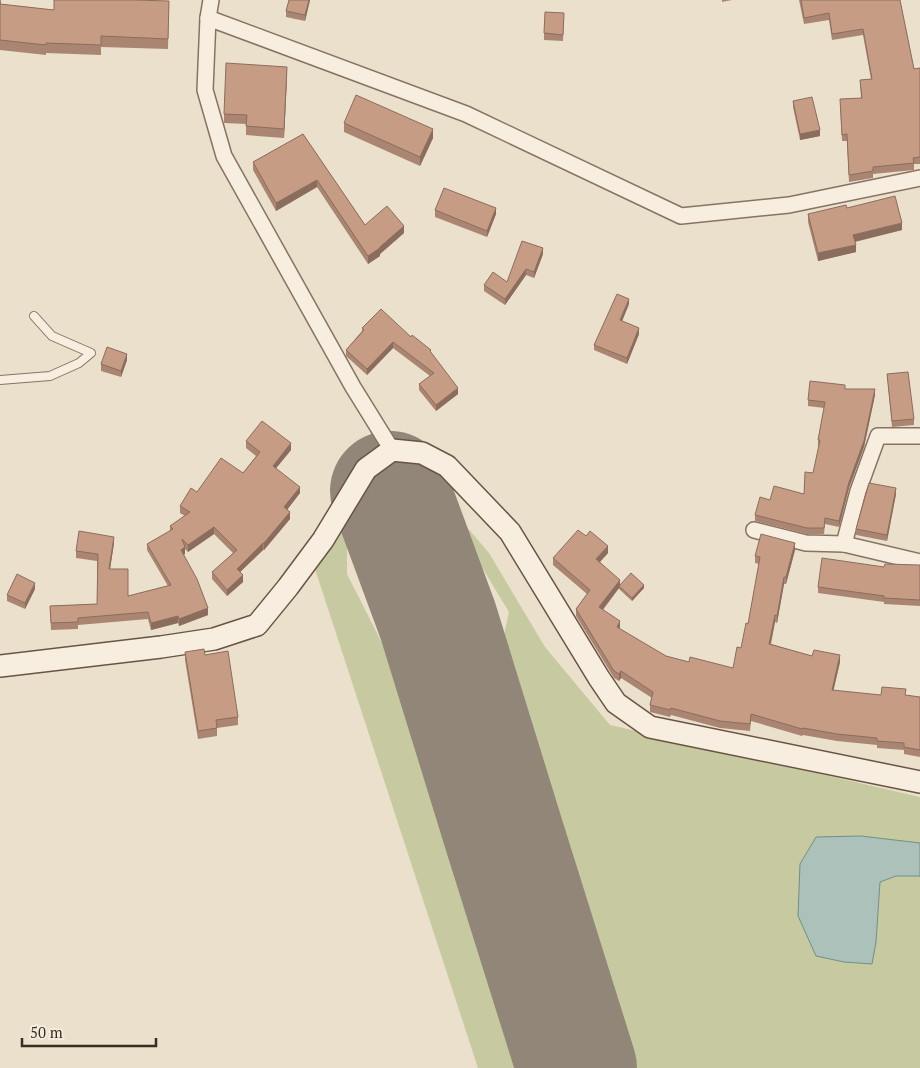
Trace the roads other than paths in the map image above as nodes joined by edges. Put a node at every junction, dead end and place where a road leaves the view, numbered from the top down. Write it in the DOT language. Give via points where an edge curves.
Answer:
graph roads {
  1 [pos="211,0"];
  2 [pos="208,18"];
  3 [pos="920,178"];
  4 [pos="34,316"];
  5 [pos="0,380"];
  6 [pos="920,436"];
  7 [pos="392,450"];
  8 [pos="754,530"];
  9 [pos="844,544"];
  10 [pos="920,562"];
  11 [pos="0,666"];
  12 [pos="920,782"];
  1 -- 2 [label="street"];
  2 -- 3 [label="street" via="466,114 681,216 789,205"];
  2 -- 7 [label="street" via="205,90 224,156 353,387"];
  4 -- 5 [label="lane" via="52,336 91,353 79,363 50,376"];
  6 -- 9 [label="street" via="878,436 858,491"];
  7 -- 11 [label="main road" via="366,469 323,540 257,625 214,639"];
  7 -- 12 [label="main road" via="422,453 447,466 510,532 616,703 650,727"];
  8 -- 9 [label="street" via="806,542"];
  9 -- 10 [label="street"];
}
